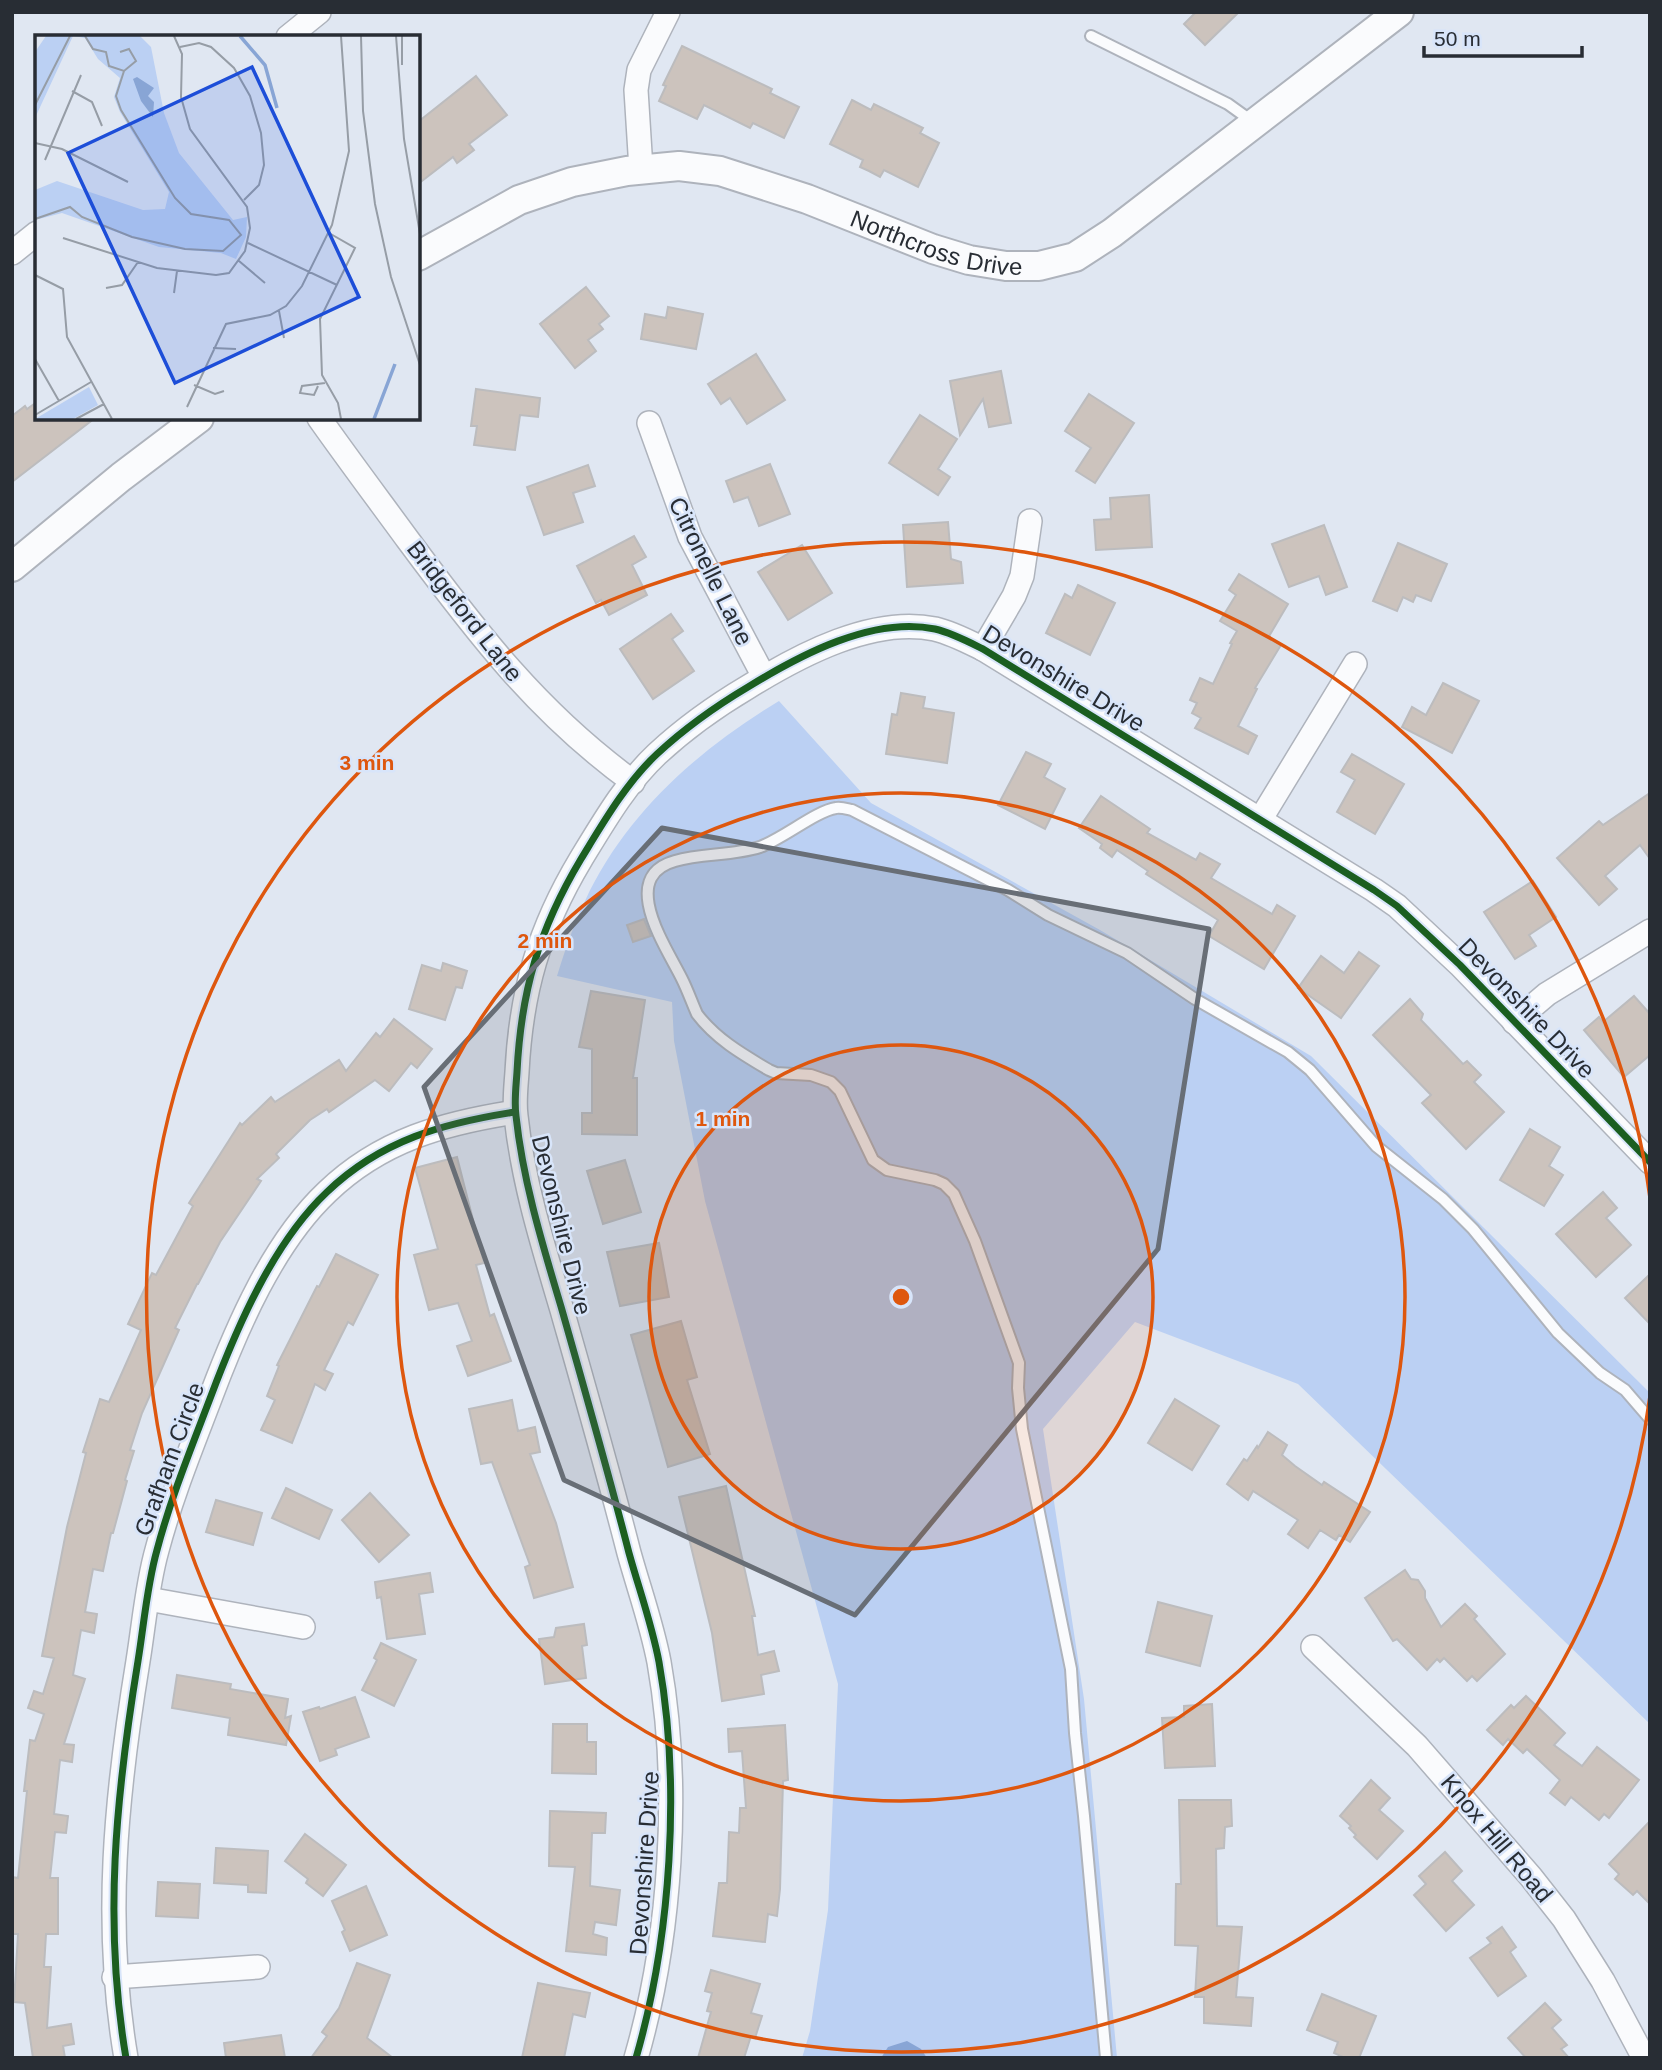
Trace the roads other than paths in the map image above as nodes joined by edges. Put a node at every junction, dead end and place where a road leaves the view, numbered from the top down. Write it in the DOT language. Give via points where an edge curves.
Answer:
graph roads {
  1 [pos="319,12"];
  2 [pos="668,12"];
  3 [pos="1399,12"];
  4 [pos="290,35"];
  5 [pos="1091,36"];
  6 [pos="1255,124"];
  7 [pos="641,169"];
  8 [pos="35,235"];
  9 [pos="12,253"];
  10 [pos="420,255"];
  11 [pos="196,420"];
  12 [pos="320,420"];
  13 [pos="649,424"];
  14 [pos="1030,521"];
  15 [pos="12,567"];
  16 [pos="983,649"];
  17 [pos="1355,664"];
  18 [pos="764,677"];
  19 [pos="633,782"];
  20 [pos="1260,820"];
  21 [pos="1650,931"];
  22 [pos="1514,1022"];
  23 [pos="515,1112"];
  24 [pos="1650,1162"];
  25 [pos="1650,1419"];
  26 [pos="148,1599"];
  27 [pos="303,1626"];
  28 [pos="1313,1647"];
  29 [pos="258,1967"];
  30 [pos="114,1977"];
  31 [pos="125,2058"];
  32 [pos="636,2058"];
  33 [pos="1106,2058"];
  34 [pos="1644,2058"];
  1 -- 4 [label="street"];
  2 -- 7 [label="street" via="639,70"];
  3 -- 6 [label="street, Northcross Drive"];
  5 -- 6 [label="lane" via="1228,104"];
  6 -- 7 [label="street, Northcross Drive" via="1112,233 1075,257 1039,266 969,260 720,170"];
  7 -- 10 [label="street, Northcross Drive" via="572,181 519,200"];
  8 -- 9 [label="street"];
  11 -- 15 [label="street"];
  12 -- 19 [label="street, Bridgeford Lane" via="494,653 565,727"];
  13 -- 18 [label="street, Citronelle Lane" via="690,537"];
  14 -- 16 [label="street" via="1022,576"];
  16 -- 18 [label="street, Devonshire Drive" via="934,629 882,627"];
  16 -- 20 [label="street, Devonshire Drive"];
  17 -- 20 [label="street"];
  18 -- 19 [label="street, Devonshire Drive" via="685,729"];
  19 -- 23 [label="street, Devonshire Drive" via="567,881 536,952 522,1016"];
  20 -- 22 [label="street, Devonshire Drive" via="1397,906"];
  21 -- 22 [label="street" via="1547,994"];
  22 -- 24 [label="street, Devonshire Drive"];
  23 -- 26 [label="street, Grafham Circle" via="417,1134 351,1171 304,1216 251,1300 225,1361 156,1551"];
  23 -- 32 [label="street, Devonshire Drive" via="536,1222 658,1661 670,1757 670,1821 660,1938"];
  25 -- 33 [label="lane" via="1625,1390 1558,1333 1474,1229 1376,1146 1310,1070 1127,953 852,810 837,807 777,841 675,861 653,873 647,899 654,921 705,1024 721,1040 769,1070 831,1082 840,1091 873,1160 887,1170 944,1184 954,1194 975,1241 1019,1363 1022,1429 1071,1669"];
  26 -- 27 [label="street"];
  26 -- 30 [label="street, Grafham Circle" via="118,1807 113,1863"];
  28 -- 34 [label="street, Knox Hill Road" via="1417,1746 1531,1877 1603,1981"];
  29 -- 30 [label="street"];
  30 -- 31 [label="street, Grafham Circle"];
}
